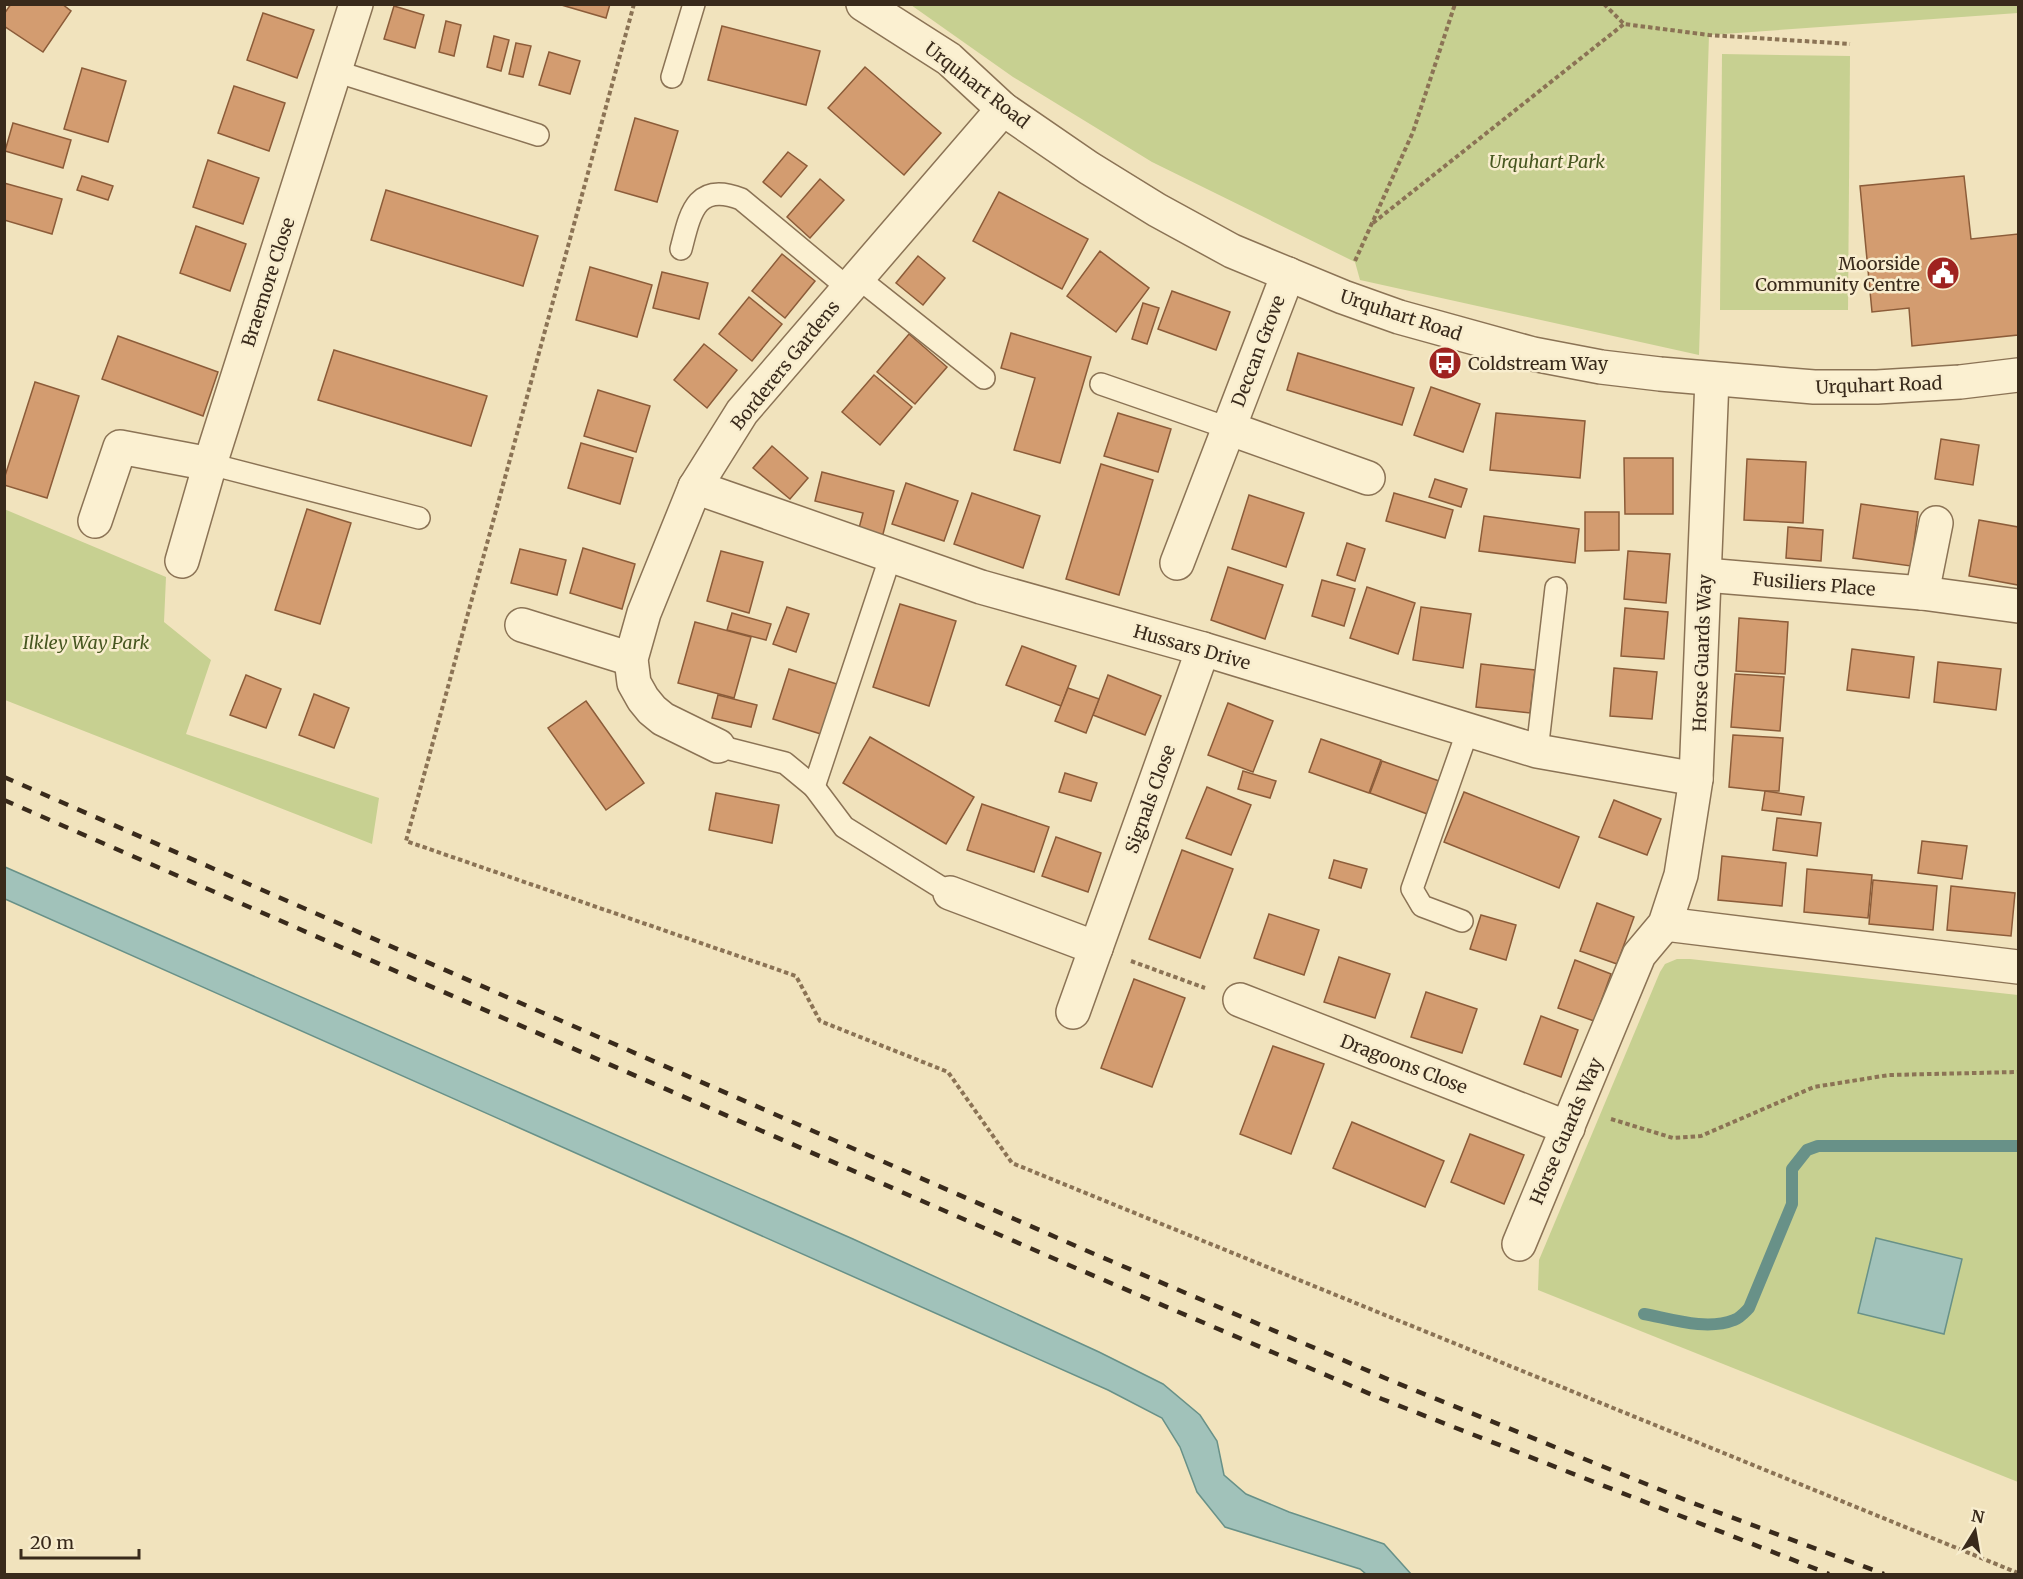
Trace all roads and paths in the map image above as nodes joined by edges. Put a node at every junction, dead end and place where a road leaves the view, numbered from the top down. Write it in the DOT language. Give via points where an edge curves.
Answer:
graph roads {
  1 [pos="356,4"];
  2 [pos="634,4"];
  3 [pos="694,4"];
  4 [pos="863,4"];
  5 [pos="1455,4"];
  6 [pos="1604,4"];
  7 [pos="1624,24"];
  8 [pos="1850,44"];
  9 [pos="335,71"];
  10 [pos="672,77"];
  11 [pos="1003,109"];
  12 [pos="538,135"];
  13 [pos="1373,223"];
  14 [pos="681,249"];
  15 [pos="1355,262"];
  16 [pos="1288,274"];
  17 [pos="853,283"];
  18 [pos="2019,375"];
  19 [pos="984,378"];
  20 [pos="1712,379"];
  21 [pos="1101,384"];
  22 [pos="1228,428"];
  23 [pos="210,464"];
  24 [pos="1368,477"];
  25 [pos="695,487"];
  26 [pos="419,518"];
  27 [pos="95,521"];
  28 [pos="1936,523"];
  29 [pos="891,555"];
  30 [pos="182,561"];
  31 [pos="1177,563"];
  32 [pos="1705,575"];
  33 [pos="1556,588"];
  34 [pos="1922,593"];
  35 [pos="2019,606"];
  36 [pos="522,625"];
  37 [pos="1203,649"];
  38 [pos="631,658"];
  39 [pos="1468,730"];
  40 [pos="718,746"];
  41 [pos="1537,751"];
  42 [pos="1696,779"];
  43 [pos="813,787"];
  44 [pos="950,893"];
  45 [pos="1462,921"];
  46 [pos="1665,924"];
  47 [pos="1096,948"];
  48 [pos="2019,967"];
  49 [pos="1240,1000"];
  50 [pos="1073,1012"];
  51 [pos="2019,1072"];
  52 [pos="1572,1118"];
  53 [pos="1519,1244"];
  54 [pos="2019,1574"];
  1 -- 9 [label="street, Braemore Close"];
  2 -- 54 [label="path" via="406,841 796,976 820,1022 948,1072 1012,1162"];
  3 -- 10 [label="lane"];
  4 -- 11 [label="street, Urquhart Road" via="949,59"];
  5 -- 13 [label="path" via="1413,132"];
  6 -- 7 [label="path"];
  7 -- 8 [label="path" via="1709,35"];
  7 -- 13 [label="path"];
  9 -- 12 [label="lane"];
  9 -- 23 [label="street, Braemore Close"];
  11 -- 16 [label="street, Urquhart Road" via="1157,210 1232,251"];
  11 -- 17 [label="street, Borderers Gardens"];
  13 -- 15 [label="path"];
  14 -- 17 [label="lane" via="698,202 711,195 727,194 741,199"];
  16 -- 20 [label="street, Urquhart Road" via="1399,317 1533,354 1601,367"];
  16 -- 22 [label="street, Deccan Grove"];
  17 -- 19 [label="lane"];
  17 -- 25 [label="street, Borderers Gardens" via="742,412"];
  18 -- 20 [label="street, Urquhart Road" via="1876,387 1814,387"];
  20 -- 32 [label="street, Horse Guards Way"];
  21 -- 22 [label="lane"];
  22 -- 24 [label="street, Deccan Grove"];
  22 -- 31 [label="street, Deccan Grove"];
  23 -- 26 [label="lane"];
  23 -- 27 [label="street" via="120,447"];
  23 -- 30 [label="street, Braemore Close"];
  25 -- 29 [label="street, Hussars Drive"];
  25 -- 38 [label="street, Borderers Gardens" via="644,613"];
  28 -- 34 [label="street"];
  29 -- 37 [label="street, Hussars Drive" via="981,587"];
  29 -- 43 [label="lane"];
  32 -- 34 [label="street, Fusiliers Place"];
  32 -- 42 [label="street, Horse Guards Way"];
  33 -- 41 [label="lane"];
  34 -- 35 [label="street, Fusiliers Place"];
  36 -- 38 [label="street"];
  37 -- 39 [label="street, Hussars Drive"];
  37 -- 47 [label="street, Signals Close"];
  38 -- 40 [label="street, Borderers Gardens" via="634,683 652,710"];
  39 -- 41 [label="street, Hussars Drive"];
  39 -- 45 [label="lane" via="1412,889 1422,906"];
  40 -- 43 [label="lane" via="785,763"];
  41 -- 42 [label="street, Hussars Drive"];
  42 -- 46 [label="street, Horse Guards Way" via="1681,875"];
  43 -- 44 [label="lane" via="844,827"];
  44 -- 47 [label="street"];
  46 -- 48 [label="street"];
  46 -- 52 [label="street, Horse Guards Way" via="1639,955"];
  47 -- 49 [label="path"];
  47 -- 50 [label="street, Signals Close"];
  49 -- 52 [label="street, Dragoons Close"];
  51 -- 52 [label="path" via="1889,1075 1814,1087 1701,1136 1673,1138"];
  52 -- 53 [label="street, Horse Guards Way"];
}
